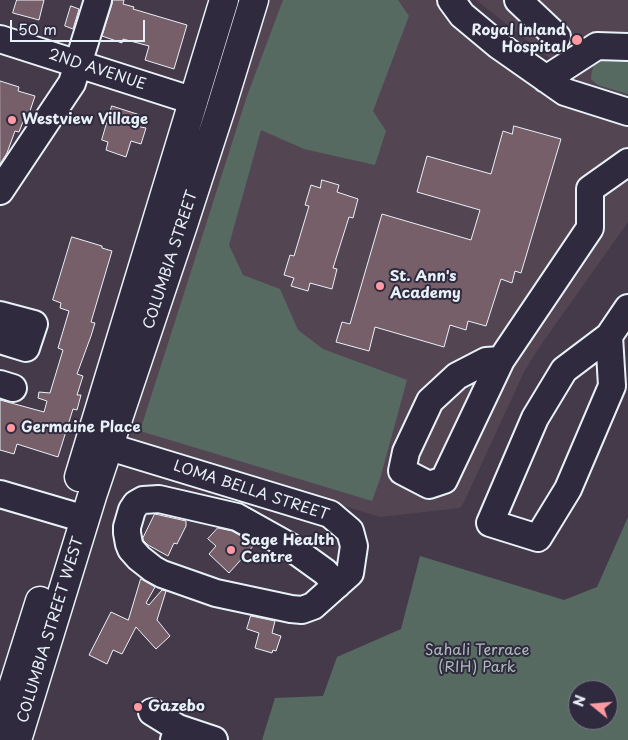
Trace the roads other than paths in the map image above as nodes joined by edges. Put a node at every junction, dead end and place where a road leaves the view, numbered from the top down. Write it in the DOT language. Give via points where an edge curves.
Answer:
graph roads {
  1 [pos="98,0"];
  2 [pos="224,0"];
  3 [pos="254,0"];
  4 [pos="451,0"];
  5 [pos="518,0"];
  6 [pos="557,38"];
  7 [pos="0,39"];
  8 [pos="628,47"];
  9 [pos="78,64"];
  10 [pos="546,79"];
  11 [pos="194,101"];
  12 [pos="628,112"];
  13 [pos="628,162"];
  14 [pos="0,192"];
  15 [pos="628,308"];
  16 [pos="0,315"];
  17 [pos="609,336"];
  18 [pos="0,340"];
  19 [pos="501,360"];
  20 [pos="99,444"];
  21 [pos="0,494"];
  22 [pos="76,516"];
  23 [pos="337,585"];
  24 [pos="152,712"];
  25 [pos="0,728"];
  26 [pos="176,734"];
  27 [pos="17,740"];
  28 [pos="214,740"];
  1 -- 9 [label="street"];
  2 -- 11 [label="main road, COLUMBIA STREET"];
  3 -- 20 [label="main road, COLUMBIA STREET" via="189,207"];
  4 -- 10 [label="street" via="462,15 498,45"];
  5 -- 6 [label="street"];
  7 -- 9 [label="street, 2ND AVENUE"];
  8 -- 10 [label="street" via="598,46"];
  9 -- 11 [label="street, 2ND AVENUE"];
  9 -- 14 [label="street" via="72,83"];
  10 -- 12 [label="street" via="565,92"];
  11 -- 20 [label="main road, COLUMBIA STREET"];
  13 -- 19 [label="street" via="590,189 590,228"];
  15 -- 17 [label="street"];
  16 -- 18 [label="street" via="34,324 26,348"];
  17 -- 17 [label="street" via="564,370 535,418 490,523 538,538 568,489 612,386"];
  19 -- 19 [label="street" via="444,480 429,486 402,471 406,452 430,401 457,376 486,361"];
  20 -- 22 [label="main road, COLUMBIA STREET"];
  20 -- 23 [label="street, LOMA BELLA STREET" via="330,514 350,531 354,546 350,573"];
  21 -- 22 [label="street"];
  22 -- 25 [label="main road, COLUMBIA STREET WEST"];
  22 -- 27 [label="main road, COLUMBIA STREET WEST"];
  23 -- 23 [label="street, LOMA BELLA STREET" via="313,606 302,610 216,593 162,574 139,558 131,549 128,538 129,517 138,503 153,499 236,517 289,546 325,572"];
  24 -- 26 [label="street"];
  26 -- 28 [label="street"];
}
